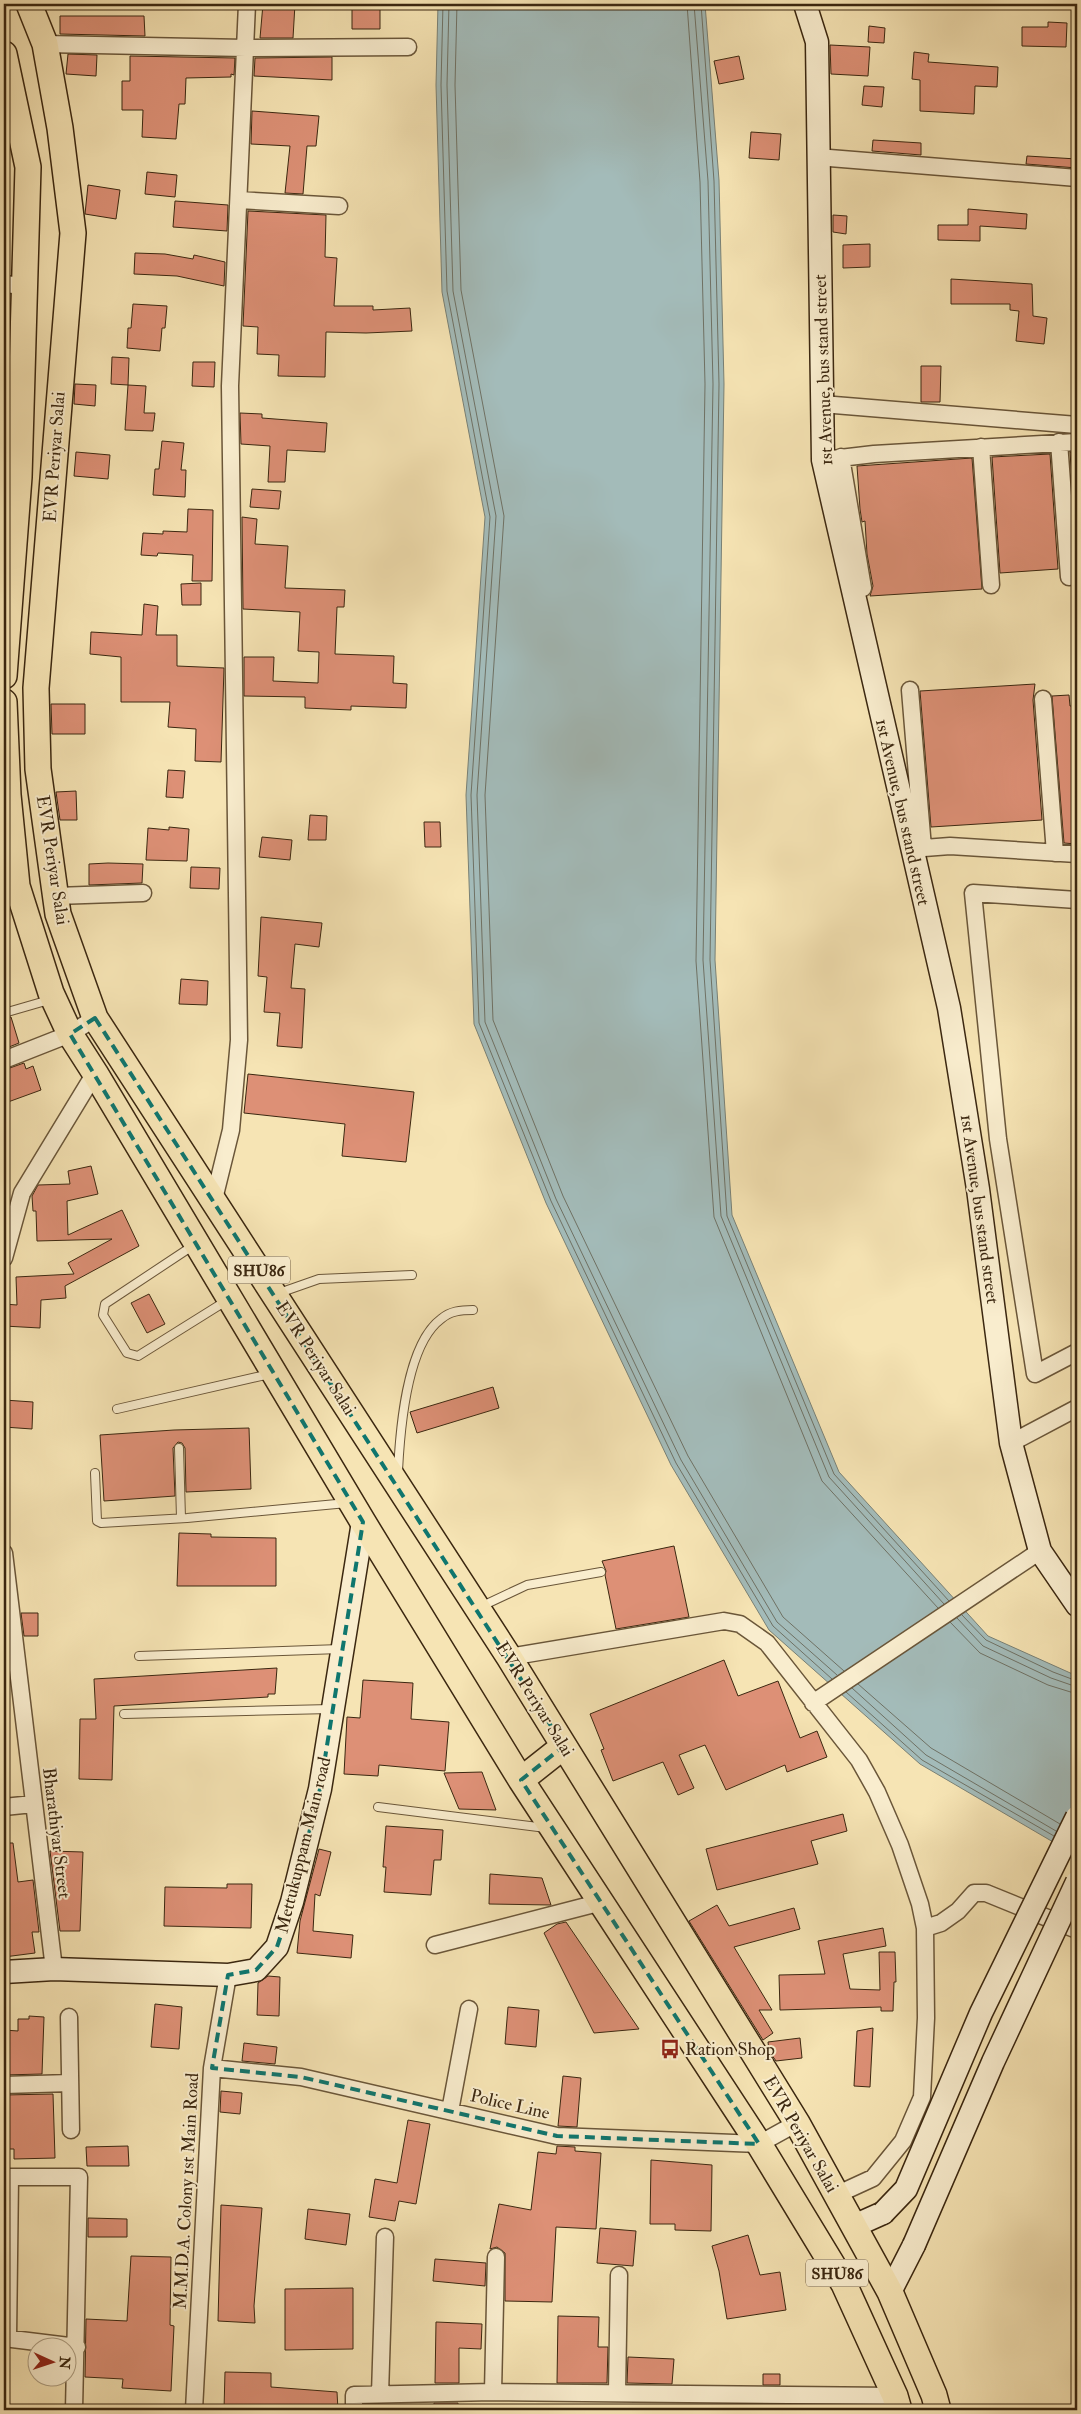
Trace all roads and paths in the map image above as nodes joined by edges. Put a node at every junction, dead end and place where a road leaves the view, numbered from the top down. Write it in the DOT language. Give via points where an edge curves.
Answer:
graph roads {
  1 [pos="29,4"];
  2 [pos="247,4"];
  3 [pos="805,4"];
  4 [pos="45,44"];
  5 [pos="246,48"];
  6 [pos="408,48"];
  7 [pos="4,54"];
  8 [pos="817,157"];
  9 [pos="1077,178"];
  10 [pos="239,200"];
  11 [pos="340,206"];
  12 [pos="14,285"];
  13 [pos="822,404"];
  14 [pos="1077,425"];
  15 [pos="1059,442"];
  16 [pos="1077,442"];
  17 [pos="981,448"];
  18 [pos="834,458"];
  19 [pos="1070,577"];
  20 [pos="991,585"];
  21 [pos="10,598"];
  22 [pos="43,599"];
  23 [pos="865,604"];
  24 [pos="4,676"];
  25 [pos="910,690"];
  26 [pos="1043,699"];
  27 [pos="4,702"];
  28 [pos="918,849"];
  29 [pos="1055,853"];
  30 [pos="1077,854"];
  31 [pos="144,893"];
  32 [pos="56,896"];
  33 [pos="13,900"];
  34 [pos="1077,900"];
  35 [pos="54,998"];
  36 [pos="4,1013"];
  37 [pos="95,1018"];
  38 [pos="70,1034"];
  39 [pos="4,1060"];
  40 [pos="95,1073"];
  41 [pos="214,1199"];
  42 [pos="197,1244"];
  43 [pos="4,1258"];
  44 [pos="412,1275"];
  45 [pos="275,1295"];
  46 [pos="230,1299"];
  47 [pos="473,1310"];
  48 [pos="1077,1352"];
  49 [pos="274,1373"];
  50 [pos="1077,1408"];
  51 [pos="117,1409"];
  52 [pos="1011,1443"];
  53 [pos="179,1448"];
  54 [pos="95,1473"];
  55 [pos="397,1483"];
  56 [pos="357,1512"];
  57 [pos="181,1518"];
  58 [pos="1040,1551"];
  59 [pos="4,1552"];
  60 [pos="601,1572"];
  61 [pos="1077,1606"];
  62 [pos="478,1608"];
  63 [pos="342,1649"];
  64 [pos="139,1656"];
  65 [pos="509,1657"];
  66 [pos="813,1703"];
  67 [pos="333,1709"];
  68 [pos="124,1714"];
  69 [pos="564,1746"];
  70 [pos="521,1780"];
  71 [pos="32,1804"];
  72 [pos="4,1807"];
  73 [pos="378,1807"];
  74 [pos="1077,1817"];
  75 [pos="553,1828"];
  76 [pos="1077,1882"];
  77 [pos="602,1902"];
  78 [pos="925,1928"];
  79 [pos="1077,1930"];
  80 [pos="435,1945"];
  81 [pos="54,1969"];
  82 [pos="4,1972"];
  83 [pos="228,1975"];
  84 [pos="469,2009"];
  85 [pos="69,2017"];
  86 [pos="212,2068"];
  87 [pos="70,2083"];
  88 [pos="4,2085"];
  89 [pos="450,2112"];
  90 [pos="797,2123"];
  91 [pos="71,2130"];
  92 [pos="759,2144"];
  93 [pos="7,2177"];
  94 [pos="836,2195"];
  95 [pos="854,2226"];
  96 [pos="385,2237"];
  97 [pos="496,2257"];
  98 [pos="619,2275"];
  99 [pos="890,2292"];
  100 [pos="77,2336"];
  101 [pos="6,2338"];
  102 [pos="28,2341"];
  103 [pos="75,2386"];
  104 [pos="493,2392"];
  105 [pos="617,2393"];
  106 [pos="380,2394"];
  107 [pos="897,2403"];
  108 [pos="74,2410"];
  109 [pos="194,2410"];
  110 [pos="354,2410"];
  111 [pos="938,2410"];
  1 -- 4 [label="main road, EVR Periyar Salai / SHU86"];
  2 -- 5 [label="street"];
  3 -- 8 [label="street, 1st Avenue, bus stand street" via="817,42"];
  4 -- 5 [label="street"];
  4 -- 22 [label="main road, EVR Periyar Salai / SHU86" via="60,128 73,233"];
  5 -- 6 [label="street"];
  5 -- 10 [label="street"];
  7 -- 12 [label="main road, EVR Periyar Salai" via="28,167"];
  8 -- 9 [label="street"];
  8 -- 13 [label="street, 1st Avenue, bus stand street"];
  10 -- 11 [label="street"];
  10 -- 41 [label="street" via="230,386 239,1040 231,1130"];
  12 -- 21 [label="main road, EVR Periyar Salai" via="19,477"];
  13 -- 14 [label="street"];
  13 -- 18 [label="street, 1st Avenue, bus stand street"];
  15 -- 16 [label="street"];
  15 -- 17 [label="street"];
  15 -- 19 [label="street"];
  17 -- 18 [label="street"];
  17 -- 20 [label="street"];
  18 -- 23 [label="street"];
  18 -- 28 [label="street, 1st Avenue, bus stand street"];
  21 -- 22 [label="main road"];
  21 -- 24 [label="main road, EVR Periyar Salai"];
  22 -- 32 [label="main road, EVR Periyar Salai / SHU86" via="36,688 38,770"];
  25 -- 28 [label="street"];
  26 -- 29 [label="street"];
  27 -- 33 [label="main road, EVR Periyar Salai / SHU86" via="8,795 17,886"];
  28 -- 29 [label="street" via="950,846"];
  28 -- 52 [label="street, 1st Avenue, bus stand street" via="949,1008 978,1189"];
  29 -- 30 [label="street"];
  31 -- 32 [label="street"];
  32 -- 37 [label="main road, EVR Periyar Salai / SHU86" via="58,914"];
  33 -- 35 [label="main road, EVR Periyar Salai / SHU86"];
  34 -- 48 [label="street" via="973,893 998,1139 1034,1374"];
  35 -- 36 [label="lane"];
  35 -- 38 [label="main road, EVR Periyar Salai / SHU86"];
  37 -- 38 [label="street"];
  37 -- 41 [label="main road, EVR Periyar Salai / SHU86"];
  38 -- 39 [label="street"];
  38 -- 40 [label="main road, EVR Periyar Salai / SHU86"];
  40 -- 42 [label="main road, EVR Periyar Salai / SHU86"];
  40 -- 43 [label="street" via="22,1193"];
  41 -- 45 [label="main road, EVR Periyar Salai / SHU86"];
  42 -- 46 [label="main road, EVR Periyar Salai / SHU86"];
  42 -- 46 [label="lane" via="105,1304 103,1315 128,1353 138,1356"];
  44 -- 45 [label="lane" via="319,1279"];
  45 -- 55 [label="main road, EVR Periyar Salai / SHU86"];
  46 -- 49 [label="main road, EVR Periyar Salai / SHU86"];
  47 -- 55 [label="lane" via="455,1312 440,1319 432,1327 415,1362 402,1412"];
  49 -- 51 [label="lane"];
  49 -- 56 [label="main road, EVR Periyar Salai / SHU86"];
  50 -- 52 [label="street"];
  52 -- 58 [label="street, 1st Avenue, bus stand street"];
  53 -- 57 [label="lane"];
  54 -- 57 [label="lane" via="97,1521"];
  55 -- 62 [label="main road, EVR Periyar Salai / SHU86"];
  56 -- 57 [label="lane"];
  56 -- 63 [label="street, Mettukuppam Main road"];
  56 -- 70 [label="main road, EVR Periyar Salai / SHU86"];
  58 -- 61 [label="street, 1st Avenue, bus stand street"];
  58 -- 66 [label="street"];
  59 -- 71 [label="street, Bharathiyar Street"];
  60 -- 62 [label="lane" via="527,1585"];
  62 -- 65 [label="main road, EVR Periyar Salai / SHU86"];
  63 -- 64 [label="lane"];
  63 -- 67 [label="street, Mettukuppam Main road"];
  65 -- 66 [label="street" via="724,1621 740,1624 767,1643"];
  65 -- 69 [label="main road, EVR Periyar Salai / SHU86"];
  66 -- 78 [label="street" via="859,1760 877,1792 900,1845"];
  67 -- 68 [label="lane"];
  67 -- 83 [label="street, Mettukuppam Main road" via="320,1788 292,1902 277,1947 256,1970"];
  69 -- 70 [label="main road"];
  69 -- 90 [label="main road, EVR Periyar Salai / SHU86"];
  70 -- 75 [label="main road, EVR Periyar Salai / SHU86"];
  71 -- 72 [label="street"];
  71 -- 81 [label="street, Bharathiyar Street"];
  73 -- 75 [label="lane"];
  74 -- 95 [label="street, bridge" via="982,2013 906,2189 883,2213"];
  75 -- 77 [label="main road, EVR Periyar Salai / SHU86"];
  76 -- 99 [label="street, bridge"];
  77 -- 80 [label="street"];
  77 -- 92 [label="main road, EVR Periyar Salai / SHU86"];
  78 -- 79 [label="street" via="941,1923 958,1911 974,1893 986,1893"];
  78 -- 94 [label="street" via="926,2018 922,2097 903,2141 873,2178"];
  81 -- 82 [label="street, Mettukuppam Main road"];
  81 -- 83 [label="street, Mettukuppam Main road"];
  83 -- 86 [label="street, M.M.D.A. Colony 1st Main Road"];
  84 -- 89 [label="street"];
  85 -- 87 [label="street"];
  86 -- 89 [label="street, Police Line" via="301,2077"];
  86 -- 109 [label="street, M.M.D.A. Colony 1st Main Road"];
  87 -- 88 [label="street"];
  87 -- 91 [label="street"];
  89 -- 92 [label="street, Police Line" via="557,2136"];
  90 -- 92 [label="street"];
  90 -- 94 [label="main road, EVR Periyar Salai / SHU86"];
  92 -- 107 [label="main road, EVR Periyar Salai / SHU86" via="844,2284"];
  93 -- 100 [label="street" via="79,2176"];
  93 -- 101 [label="street"];
  94 -- 95 [label="main road, EVR Periyar Salai / SHU86"];
  95 -- 99 [label="main road, EVR Periyar Salai / SHU86"];
  96 -- 106 [label="street"];
  97 -- 104 [label="street"];
  98 -- 105 [label="street"];
  99 -- 111 [label="main road, EVR Periyar Salai / SHU86"];
  101 -- 102 [label="street"];
  103 -- 108 [label="street"];
  104 -- 105 [label="street"];
  104 -- 106 [label="street"];
  105 -- 107 [label="street"];
  106 -- 110 [label="street" via="354,2394"];
}
